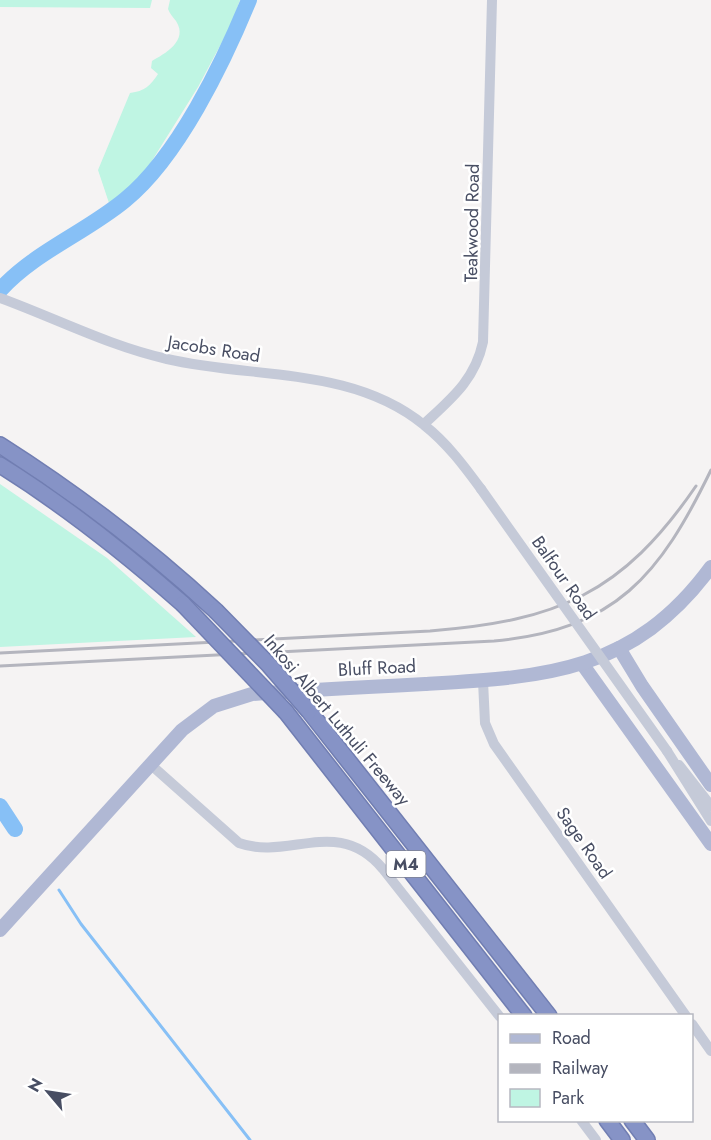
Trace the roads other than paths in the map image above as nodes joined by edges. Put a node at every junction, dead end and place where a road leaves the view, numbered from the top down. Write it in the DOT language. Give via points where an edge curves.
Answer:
graph roads {
  1 [pos="492,0"];
  2 [pos="4,299"];
  3 [pos="424,424"];
  4 [pos="0,445"];
  5 [pos="0,465"];
  6 [pos="711,567"];
  7 [pos="619,648"];
  8 [pos="583,665"];
  9 [pos="483,681"];
  10 [pos="669,754"];
  11 [pos="150,764"];
  12 [pos="711,785"];
  13 [pos="711,806"];
  14 [pos="711,821"];
  15 [pos="711,844"];
  16 [pos="0,930"];
  17 [pos="498,1014"];
  18 [pos="522,1014"];
  19 [pos="547,1014"];
  20 [pos="685,1014"];
  21 [pos="693,1025"];
  22 [pos="711,1051"];
  23 [pos="582,1122"];
  24 [pos="608,1122"];
  25 [pos="634,1122"];
  26 [pos="596,1140"];
  27 [pos="622,1140"];
  28 [pos="647,1140"];
  1 -- 3 [label="street, Teakwood Road" via="483,342 478,363 464,387"];
  2 -- 3 [label="street, Jacobs Road" via="162,358 351,387 399,407"];
  3 -- 10 [label="street, Balfour Road, bridge" via="445,443 481,489"];
  4 -- 19 [label="highway, Inkosi Albert Luthuli Freeway / M4, bridge" via="69,490 171,569 269,664"];
  5 -- 18 [label="highway, Inkosi Albert Luthuli Freeway / M4, bridge" via="96,530 183,604 286,712"];
  6 -- 7 [label="main road, Bluff Road" via="688,597"];
  7 -- 8 [label="main road, Bluff Road"];
  7 -- 12 [label="main road"];
  8 -- 9 [label="main road, Bluff Road" via="532,677"];
  8 -- 15 [label="main road"];
  9 -- 11 [label="main road, Bluff Road" via="232,698 198,716"];
  9 -- 20 [label="street, Sage Road" via="485,723 494,744"];
  10 -- 13 [label="street, Balfour Road"];
  10 -- 14 [label="street, Balfour Road"];
  11 -- 16 [label="main road, Bluff Road"];
  11 -- 17 [label="street" via="239,843 257,848 334,842 362,850 378,864"];
  21 -- 22 [label="street"];
  23 -- 26 [label="street"];
  24 -- 27 [label="highway"];
  25 -- 28 [label="highway"];
}
